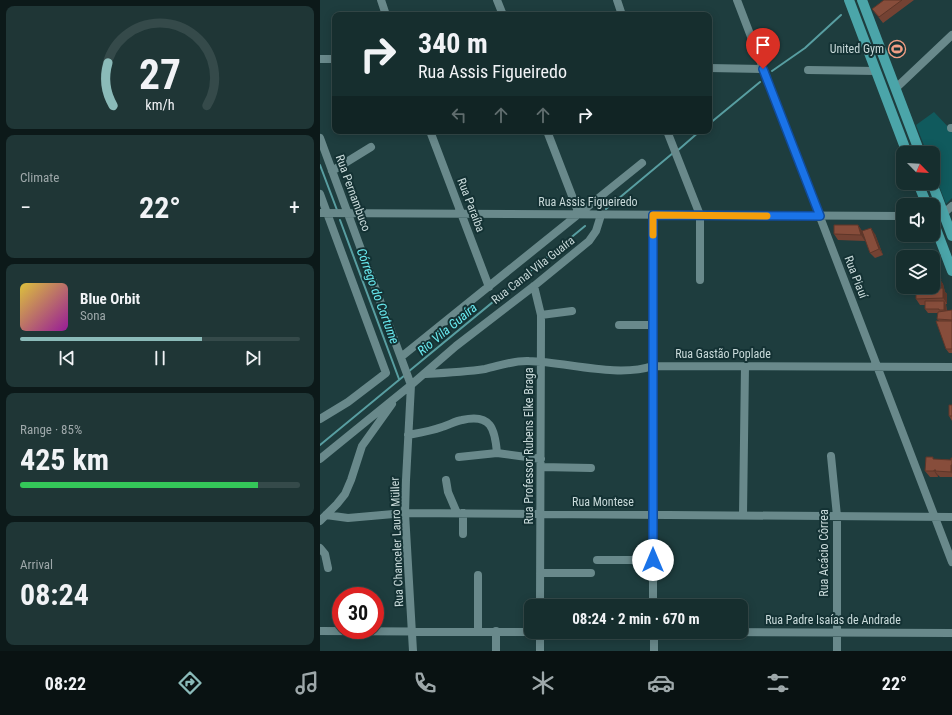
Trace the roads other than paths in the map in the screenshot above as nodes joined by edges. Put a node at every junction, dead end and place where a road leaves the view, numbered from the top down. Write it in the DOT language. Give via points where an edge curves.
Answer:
graph roads {
  1 [pos="380,0"];
  2 [pos="498,0"];
  3 [pos="617,0"];
  4 [pos="737,0"];
  5 [pos="849,0"];
  6 [pos="862,0"];
  7 [pos="385,12"];
  8 [pos="502,12"];
  9 [pos="621,12"];
  10 [pos="869,18"];
  11 [pos="857,23"];
  12 [pos="952,35"];
  13 [pos="320,59"];
  14 [pos="332,59"];
  15 [pos="712,68"];
  16 [pos="763,69"];
  17 [pos="808,70"];
  18 [pos="876,71"];
  19 [pos="896,88"];
  20 [pos="431,134"];
  21 [pos="548,134"];
  22 [pos="667,134"];
  23 [pos="320,138"];
  24 [pos="904,146"];
  25 [pos="917,146"];
  26 [pos="371,147"];
  27 [pos="642,163"];
  28 [pos="332,170"];
  29 [pos="934,190"];
  30 [pos="320,194"];
  31 [pos="952,206"];
  32 [pos="323,213"];
  33 [pos="348,213"];
  34 [pos="461,213"];
  35 [pos="578,214"];
  36 [pos="601,214"];
  37 [pos="943,214"];
  38 [pos="653,215"];
  39 [pos="700,215"];
  40 [pos="820,216"];
  41 [pos="896,216"];
  42 [pos="952,236"];
  43 [pos="940,240"];
  44 [pos="952,271"];
  45 [pos="700,280"];
  46 [pos="534,286"];
  47 [pos="489,287"];
  48 [pos="572,311"];
  49 [pos="541,314"];
  50 [pos="619,325"];
  51 [pos="653,325"];
  52 [pos="402,357"];
  53 [pos="541,362"];
  54 [pos="653,366"];
  55 [pos="745,366"];
  56 [pos="878,367"];
  57 [pos="952,368"];
  58 [pos="424,374"];
  59 [pos="410,381"];
  60 [pos="398,396"];
  61 [pos="320,419"];
  62 [pos="408,435"];
  63 [pos="497,453"];
  64 [pos="831,456"];
  65 [pos="459,457"];
  66 [pos="320,459"];
  67 [pos="541,463"];
  68 [pos="591,468"];
  69 [pos="446,480"];
  70 [pos="405,513"];
  71 [pos="460,513"];
  72 [pos="540,514"];
  73 [pos="326,515"];
  74 [pos="653,515"];
  75 [pos="743,515"];
  76 [pos="837,516"];
  77 [pos="934,517"];
  78 [pos="952,517"];
  79 [pos="320,521"];
  80 [pos="463,534"];
  81 [pos="320,548"];
  82 [pos="597,560"];
  83 [pos="653,560"];
  84 [pos="952,562"];
  85 [pos="328,568"];
  86 [pos="540,573"];
  87 [pos="591,573"];
  88 [pos="478,575"];
  89 [pos="540,599"];
  90 [pos="654,599"];
  91 [pos="320,631"];
  92 [pos="412,631"];
  93 [pos="478,631"];
  94 [pos="496,632"];
  95 [pos="524,632"];
  96 [pos="748,632"];
  97 [pos="837,632"];
  98 [pos="952,633"];
  99 [pos="540,639"];
  100 [pos="654,639"];
  101 [pos="413,651"];
  102 [pos="496,651"];
  103 [pos="540,651"];
  104 [pos="654,651"];
  105 [pos="837,651"];
  1 -- 7 [label="street"];
  2 -- 8 [label="street"];
  3 -- 9 [label="street"];
  4 -- 16 [label="street, Rua Piauí"];
  5 -- 11 [label="main road"];
  6 -- 10 [label="main road"];
  10 -- 11 [label="main road"];
  10 -- 19 [label="main road"];
  11 -- 18 [label="main road"];
  12 -- 19 [label="street"];
  13 -- 14 [label="street"];
  15 -- 16 [label="street"];
  16 -- 40 [label="street, Rua Piauí"];
  17 -- 18 [label="street"];
  18 -- 24 [label="main road"];
  19 -- 25 [label="main road"];
  20 -- 34 [label="street, Rua Paraíba"];
  21 -- 35 [label="street"];
  22 -- 39 [label="street"];
  23 -- 28 [label="street, Rua Pernambuco"];
  26 -- 28 [label="street"];
  27 -- 35 [label="street, Rua Canal Vila Guaíra"];
  28 -- 33 [label="street, Rua Pernambuco"];
  29 -- 37 [label="main road"];
  30 -- 32 [label="street"];
  31 -- 37 [label="street"];
  32 -- 33 [label="street, Rua Assis Figueiredo"];
  32 -- 61 [label="street" via="386,373 348,402"];
  33 -- 34 [label="street, Rua Assis Figueiredo"];
  33 -- 52 [label="street, Rua Pernambuco"];
  34 -- 35 [label="street, Rua Assis Figueiredo"];
  34 -- 47 [label="street, Rua Paraíba"];
  35 -- 36 [label="street, Rua Assis Figueiredo"];
  35 -- 47 [label="street, Rua Canal Vila Guaíra"];
  36 -- 38 [label="street, Rua Assis Figueiredo"];
  36 -- 46 [label="street, Rua Canal Vila Guaíra" via="596,231 589,241"];
  37 -- 42 [label="main road"];
  38 -- 39 [label="street, Rua Assis Figueiredo"];
  38 -- 51 [label="street"];
  39 -- 40 [label="street, Rua Assis Figueiredo"];
  39 -- 45 [label="street"];
  40 -- 41 [label="street, Rua Assis Figueiredo"];
  40 -- 56 [label="street, Rua Piauí"];
  43 -- 44 [label="main road"];
  46 -- 49 [label="street, Rua Professor Rubens Elke Braga"];
  46 -- 58 [label="street, Rua Canal Vila Guaíra" via="486,321"];
  47 -- 52 [label="street, Rua Canal Vila Guaíra"];
  48 -- 49 [label="street"];
  49 -- 53 [label="street, Rua Professor Rubens Elke Braga"];
  50 -- 51 [label="street"];
  51 -- 54 [label="street"];
  52 -- 59 [label="street, Rua Pernambuco"];
  53 -- 54 [label="street, Rua Gastão Poplade" via="618,370 640,370"];
  53 -- 58 [label="street, Rua Gastão Poplade" via="521,361 473,370"];
  53 -- 67 [label="street, Rua Professor Rubens Elke Braga"];
  54 -- 55 [label="street, Rua Gastão Poplade"];
  54 -- 74 [label="street"];
  55 -- 56 [label="street, Rua Gastão Poplade"];
  55 -- 75 [label="street"];
  56 -- 57 [label="street, Rua Gastão Poplade"];
  56 -- 77 [label="street, Rua Piauí"];
  58 -- 59 [label="street, Rua Canal Vila Guaíra"];
  59 -- 60 [label="street, Rua Canal Vila Guaíra"];
  59 -- 62 [label="street, Rua Chanceler Lauro Müller"];
  60 -- 66 [label="street, Rua Canal Vila Guaíra"];
  60 -- 73 [label="street" via="362,446 348,488"];
  62 -- 63 [label="street" via="470,418 485,420 495,432"];
  62 -- 70 [label="street, Rua Chanceler Lauro Müller"];
  63 -- 65 [label="street"];
  63 -- 67 [label="street"];
  64 -- 76 [label="street, Rua Acácio Côrrea"];
  67 -- 68 [label="street"];
  67 -- 72 [label="street, Rua Professor Rubens Elke Braga"];
  69 -- 71 [label="street" via="448,492"];
  70 -- 71 [label="street, Rua Montese"];
  70 -- 73 [label="street, Rua Montese" via="348,518"];
  70 -- 92 [label="street, Rua Chanceler Lauro Müller"];
  71 -- 72 [label="street, Rua Montese"];
  71 -- 80 [label="street"];
  72 -- 74 [label="street, Rua Montese"];
  72 -- 86 [label="street, Rua Professor Rubens Elke Braga"];
  73 -- 79 [label="street"];
  74 -- 75 [label="street, Rua Montese"];
  74 -- 83 [label="street"];
  75 -- 76 [label="street, Rua Montese"];
  76 -- 77 [label="street, Rua Montese"];
  76 -- 97 [label="street, Rua Acácio Côrrea"];
  77 -- 78 [label="street, Rua Montese"];
  77 -- 84 [label="street, Rua Piauí"];
  81 -- 85 [label="street" via="325,554"];
  82 -- 83 [label="street"];
  83 -- 90 [label="street"];
  86 -- 87 [label="street"];
  86 -- 89 [label="street, Rua Professor Rubens Elke Braga"];
  88 -- 93 [label="street"];
  91 -- 92 [label="street"];
  92 -- 93 [label="street"];
  92 -- 101 [label="street, Rua Chanceler Lauro Müller"];
  93 -- 94 [label="street"];
  94 -- 95 [label="street"];
  94 -- 102 [label="street"];
  96 -- 97 [label="street, Rua Padre Isaías de Andrade"];
  97 -- 98 [label="street, Rua Padre Isaías de Andrade"];
  97 -- 105 [label="street, Rua Acácio Côrrea"];
  99 -- 103 [label="street"];
  100 -- 104 [label="street"];
}
